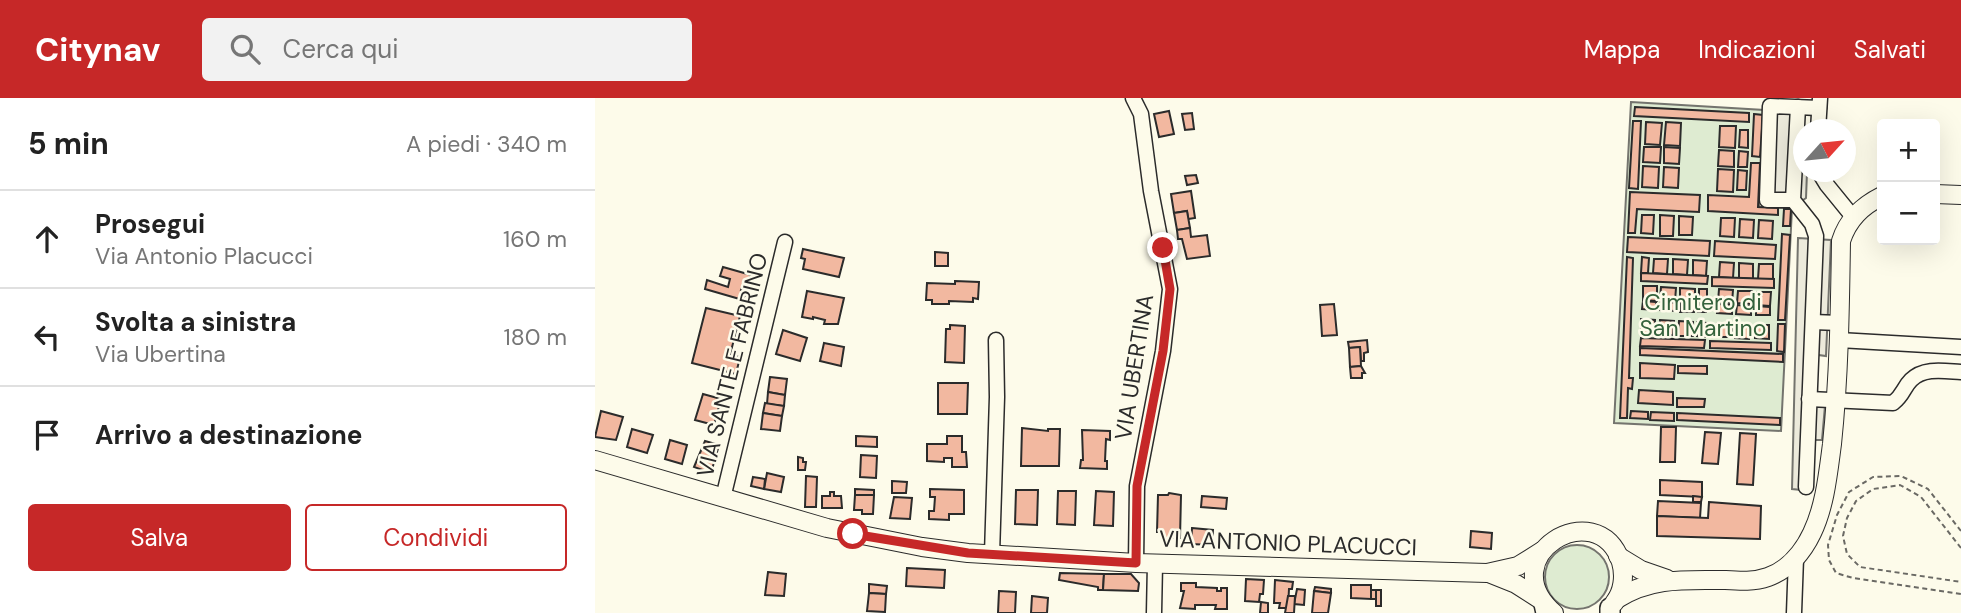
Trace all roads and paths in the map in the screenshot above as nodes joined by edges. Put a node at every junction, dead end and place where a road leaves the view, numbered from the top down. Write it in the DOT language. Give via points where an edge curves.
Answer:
graph roads {
  1 [pos="1133,98"];
  2 [pos="1798,107"];
  3 [pos="1819,114"];
  4 [pos="1797,119"];
  5 [pos="1794,182"];
  6 [pos="1824,182"];
  7 [pos="1940,194"];
  8 [pos="1961,195"];
  9 [pos="1877,198"];
  10 [pos="1793,201"];
  11 [pos="1853,217"];
  12 [pos="785,242"];
  13 [pos="1812,322"];
  14 [pos="1839,332"];
  15 [pos="996,340"];
  16 [pos="1961,347"];
  17 [pos="1961,372"];
  18 [pos="1809,399"];
  19 [pos="1837,400"];
  20 [pos="595,460"];
  21 [pos="1806,487"];
  22 [pos="723,498"];
  23 [pos="1961,530"];
  24 [pos="1961,548"];
  25 [pos="1542,551"];
  26 [pos="992,554"];
  27 [pos="1618,555"];
  28 [pos="1797,558"];
  29 [pos="1146,564"];
  30 [pos="1487,573"];
  31 [pos="1670,580"];
  32 [pos="1961,582"];
  33 [pos="1961,594"];
  34 [pos="1546,608"];
  35 [pos="1610,608"];
  36 [pos="1154,613"];
  37 [pos="1794,613"];
  1 -- 29 [label="street, VIA UBERTINA" via="1141,114 1170,289 1137,486"];
  2 -- 3 [label="street"];
  2 -- 4 [label="street"];
  2 -- 10 [label="street" via="1770,106 1767,200"];
  5 -- 10 [label="street"];
  6 -- 11 [label="street"];
  7 -- 8 [label="main road"];
  9 -- 11 [label="main road"];
  10 -- 13 [label="street" via="1816,236"];
  11 -- 14 [label="main road, VIA ANTONIO PLACUCCI" via="1841,241"];
  12 -- 22 [label="street, VIA SANTE E FABRINO"];
  13 -- 14 [label="street"];
  13 -- 18 [label="street"];
  14 -- 16 [label="street"];
  14 -- 19 [label="main road, VIA ANTONIO PLACUCCI"];
  15 -- 26 [label="street"];
  17 -- 19 [label="street" via="1925,371 1910,381 1893,403"];
  18 -- 19 [label="street"];
  18 -- 21 [label="street"];
  19 -- 28 [label="main road, VIA ANTONIO PLACUCCI" via="1824,496 1812,533"];
  20 -- 22 [label="main road, VIA ANTONIO PLACUCCI"];
  22 -- 26 [label="main road, VIA ANTONIO PLACUCCI" via="853,534"];
  23 -- 33 [label="path" via="1928,489 1901,476 1873,477 1849,492 1828,545 1836,573"];
  24 -- 32 [label="path" via="1921,497 1900,485 1873,489 1856,502 1843,536 1847,554 1860,567"];
  25 -- 27 [label="main road, VIA ANTONIO PLACUCCI" via="1559,536 1585,532 1598,536"];
  25 -- 30 [label="main road, VIA ANTONIO PLACUCCI" via="1518,566"];
  25 -- 34 [label="main road, VIA ANTONIO PLACUCCI" via="1534,580"];
  26 -- 29 [label="main road, VIA ANTONIO PLACUCCI"];
  27 -- 31 [label="main road, VIA ANTONIO PLACUCCI" via="1641,570"];
  27 -- 35 [label="main road, VIA ANTONIO PLACUCCI" via="1623,578"];
  28 -- 31 [label="main road, VIA ANTONIO PLACUCCI" via="1769,577 1754,581"];
  28 -- 37 [label="street"];
  29 -- 30 [label="main road, VIA ANTONIO PLACUCCI"];
  29 -- 36 [label="street, VIA UBERTINA"];
  30 -- 34 [label="main road, VIA ANTONIO PLACUCCI" via="1507,579"];
  31 -- 35 [label="main road, VIA ANTONIO PLACUCCI" via="1641,586"];
}
